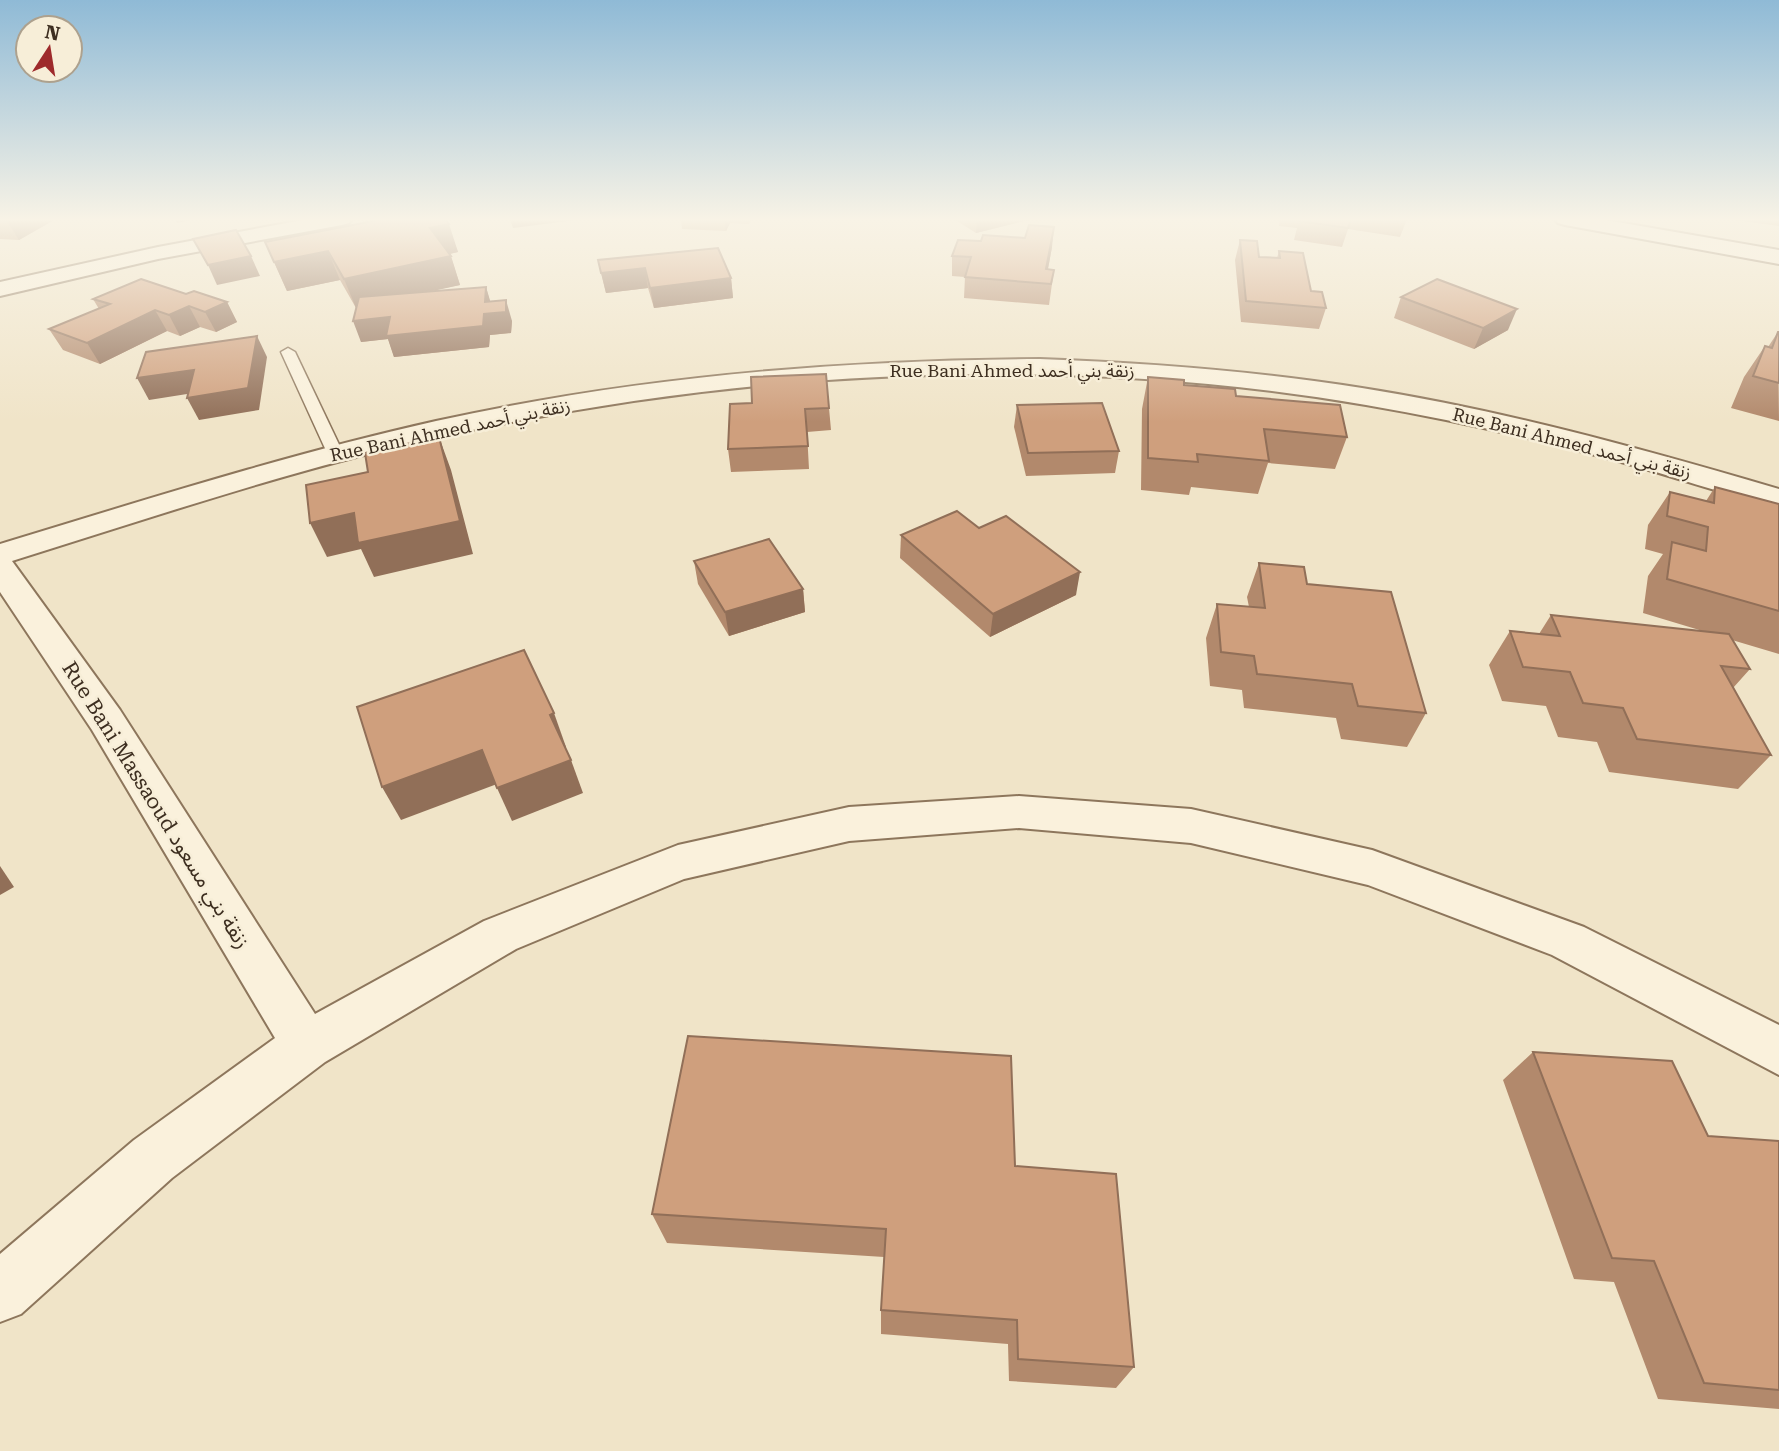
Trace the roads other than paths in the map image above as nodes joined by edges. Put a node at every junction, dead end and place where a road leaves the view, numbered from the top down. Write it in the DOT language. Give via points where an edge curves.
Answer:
graph roads {
  1 [pos="288,352"];
  2 [pos="336,455"];
  3 [pos="1779,499"];
  4 [pos="0,554"];
  5 [pos="0,567"];
  6 [pos="307,1045"];
  7 [pos="1779,1051"];
  8 [pos="0,1293"];
  1 -- 2 [label="lane"];
  2 -- 3 [label="street, Rue Bani Ahmed زنقة بني أحمد" via="497,416 660,389 867,370 1093,368 1358,395 1450,412 1598,446"];
  2 -- 4 [label="street, Rue Bani Ahmed زنقة بني أحمد"];
  5 -- 6 [label="street, Rue Bani Massaoud زنقة بني مسعود" via="106,720"];
  6 -- 7 [label="street" via="500,934 678,863 849,824 1019,812 1191,826 1372,868 1568,941"];
  6 -- 8 [label="street" via="153,1158"];
}
